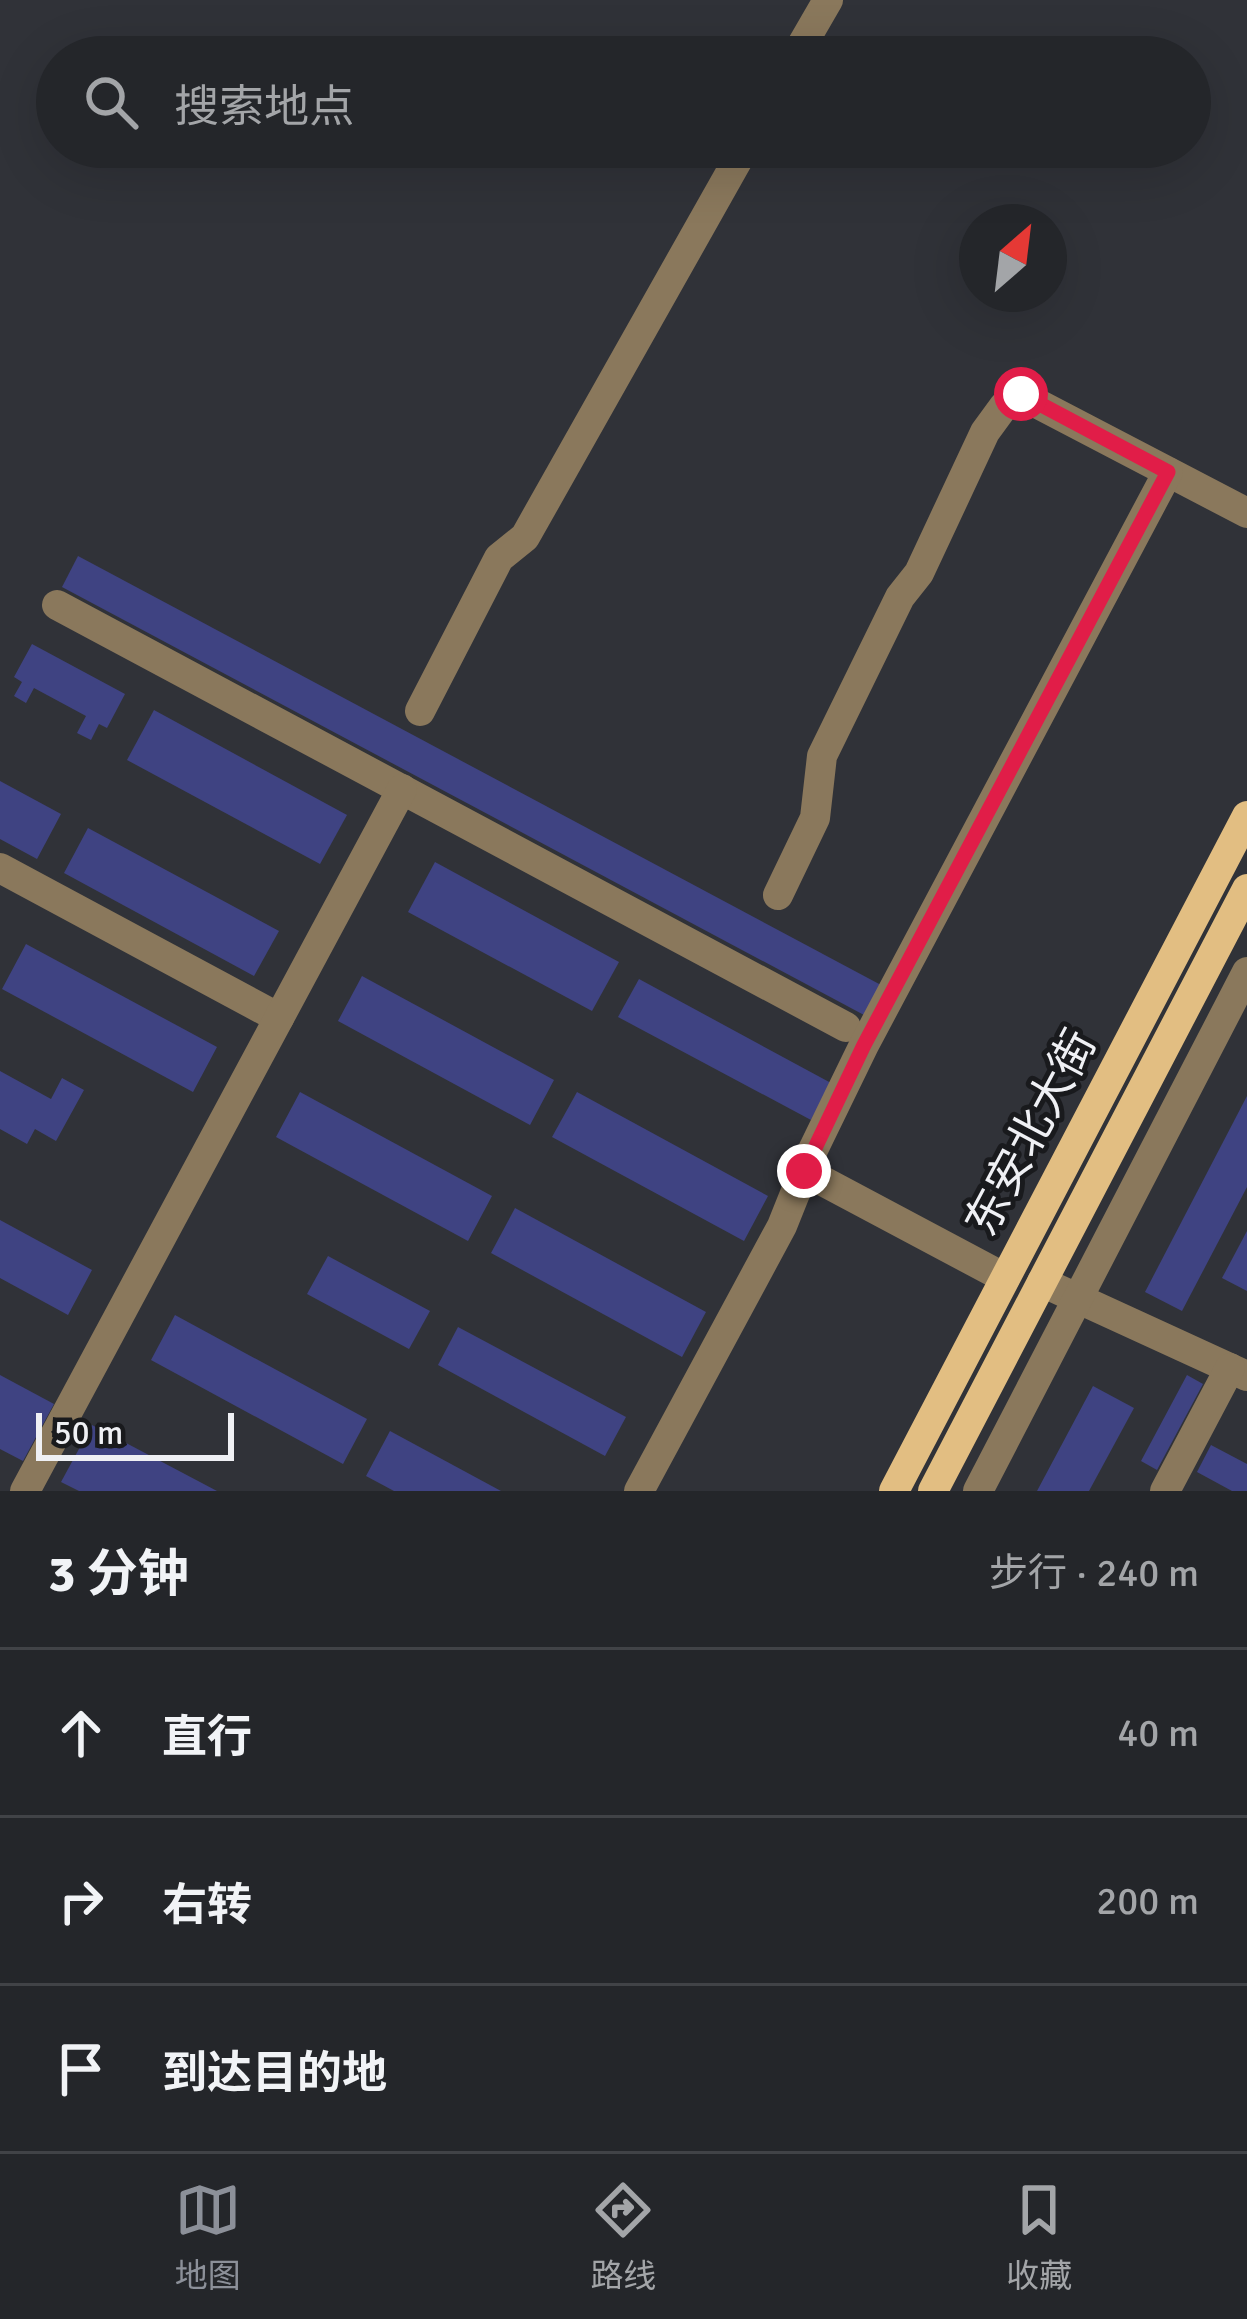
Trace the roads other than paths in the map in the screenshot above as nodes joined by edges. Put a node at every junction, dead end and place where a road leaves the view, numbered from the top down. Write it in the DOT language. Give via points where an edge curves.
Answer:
graph roads {
  1 [pos="828,0"];
  2 [pos="808,36"];
  3 [pos="733,168"];
  4 [pos="1168,472"];
  5 [pos="1247,513"];
  6 [pos="57,605"];
  7 [pos="420,711"];
  8 [pos="402,789"];
  9 [pos="1247,816"];
  10 [pos="0,868"];
  11 [pos="1247,889"];
  12 [pos="778,895"];
  13 [pos="1247,972"];
  14 [pos="279,1018"];
  15 [pos="846,1027"];
  16 [pos="804,1171"];
  17 [pos="1005,1278"];
  18 [pos="1042,1282"];
  19 [pos="1078,1299"];
  20 [pos="1238,1372"];
  21 [pos="25,1491"];
  22 [pos="639,1491"];
  23 [pos="894,1491"];
  24 [pos="933,1491"];
  25 [pos="979,1491"];
  26 [pos="1165,1491"];
  1 -- 2 [label="street"];
  3 -- 7 [label="street" via="525,537 499,558"];
  4 -- 5 [label="street"];
  4 -- 12 [label="street" via="1021,394 1004,406 822,756 814,818"];
  4 -- 16 [label="street"];
  6 -- 8 [label="street"];
  8 -- 14 [label="street"];
  8 -- 15 [label="street"];
  9 -- 17 [label="main road, 东安北大街"];
  10 -- 14 [label="street"];
  11 -- 18 [label="main road, 东安北大街"];
  13 -- 19 [label="street"];
  14 -- 21 [label="street"];
  16 -- 17 [label="street"];
  16 -- 22 [label="street"];
  17 -- 23 [label="main road, 东安北大街"];
  18 -- 19 [label="street"];
  18 -- 24 [label="main road, 东安北大街"];
  19 -- 20 [label="street"];
  19 -- 25 [label="street"];
  20 -- 26 [label="street"];
}
